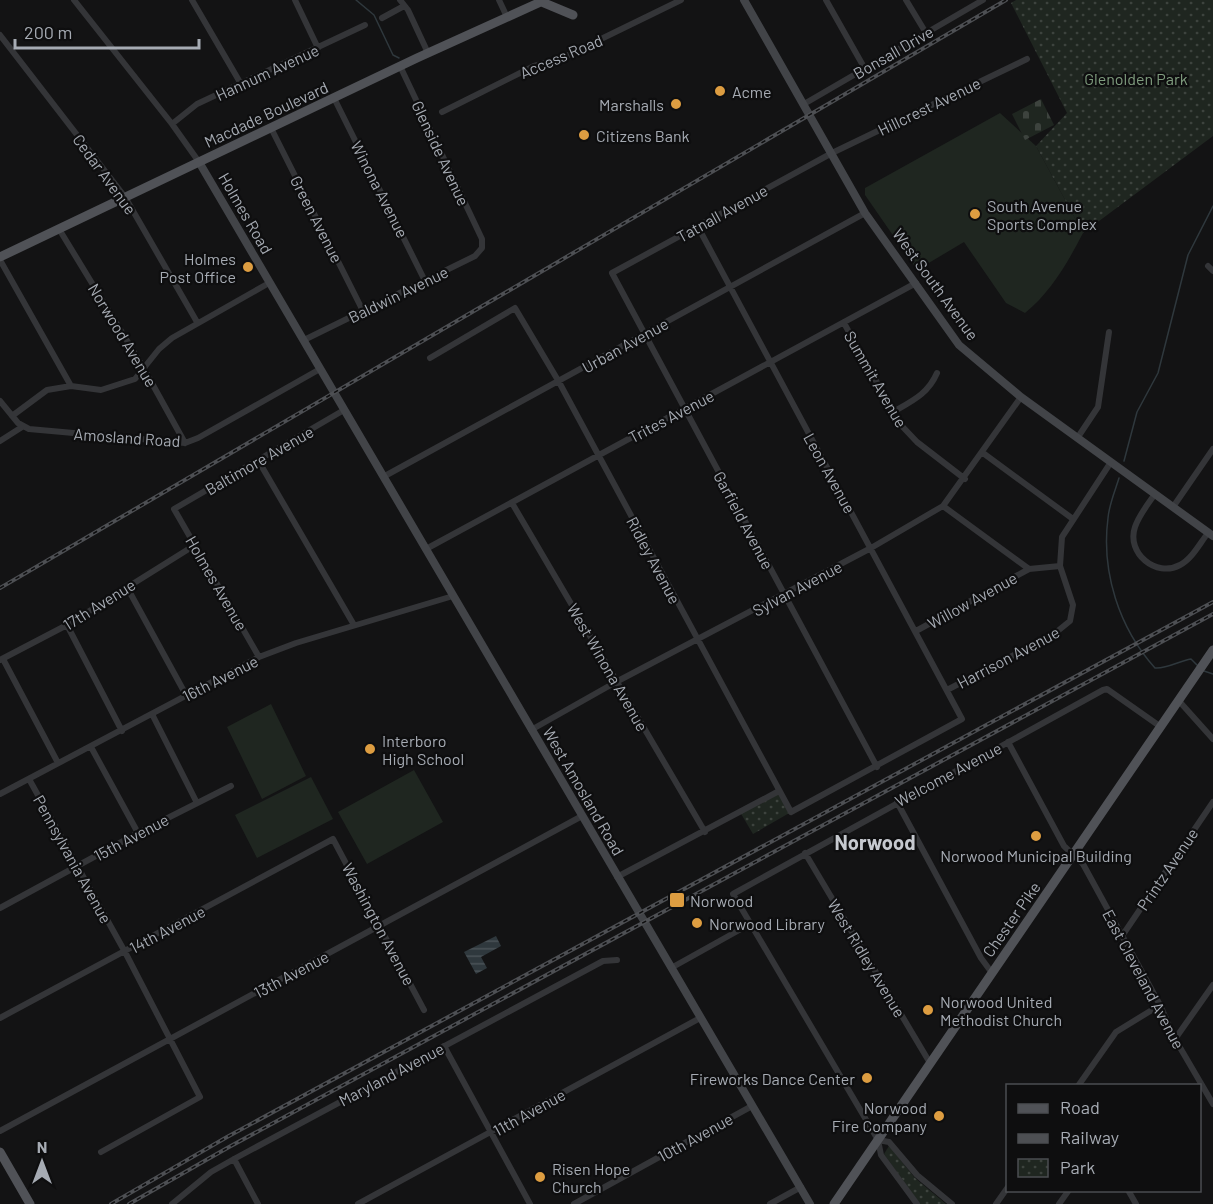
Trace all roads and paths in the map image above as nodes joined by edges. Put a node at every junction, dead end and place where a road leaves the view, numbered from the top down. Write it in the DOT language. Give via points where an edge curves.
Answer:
graph roads {
  1 [pos="74,0"];
  2 [pos="192,0"];
  3 [pos="295,0"];
  4 [pos="499,0"];
  5 [pos="681,0"];
  6 [pos="744,0"];
  7 [pos="826,0"];
  8 [pos="906,0"];
  9 [pos="983,0"];
  10 [pos="543,1"];
  11 [pos="402,3"];
  12 [pos="573,15"];
  13 [pos="507,17"];
  14 [pos="382,18"];
  15 [pos="365,25"];
  16 [pos="926,33"];
  17 [pos="0,35"];
  18 [pos="318,48"];
  19 [pos="428,53"];
  20 [pos="1027,59"];
  21 [pos="400,66"];
  22 [pos="864,69"];
  23 [pos="241,84"];
  24 [pos="334,98"];
  25 [pos="804,104"];
  26 [pos="442,112"];
  27 [pos="172,124"];
  28 [pos="271,128"];
  29 [pos="832,153"];
  30 [pos="199,162"];
  31 [pos="125,197"];
  32 [pos="865,213"];
  33 [pos="698,227"];
  34 [pos="59,229"];
  35 [pos="482,239"];
  36 [pos="0,258"];
  37 [pos="612,273"];
  38 [pos="425,281"];
  39 [pos="269,283"];
  40 [pos="916,283"];
  41 [pos="731,288"];
  42 [pos="363,311"];
  43 [pos="198,322"];
  44 [pos="844,323"];
  45 [pos="1109,332"];
  46 [pos="646,333"];
  47 [pos="304,340"];
  48 [pos="430,358"];
  49 [pos="770,363"];
  50 [pos="143,367"];
  51 [pos="320,369"];
  52 [pos="937,373"];
  53 [pos="559,381"];
  54 [pos="71,386"];
  55 [pos="334,393"];
  56 [pos="1021,397"];
  57 [pos="0,401"];
  58 [pos="684,409"];
  59 [pos="344,410"];
  60 [pos="893,412"];
  61 [pos="12,416"];
  62 [pos="22,427"];
  63 [pos="1078,437"];
  64 [pos="0,441"];
  65 [pos="184,443"];
  66 [pos="1213,449"];
  67 [pos="983,453"];
  68 [pos="597,456"];
  69 [pos="258,460"];
  70 [pos="1111,462"];
  71 [pos="383,477"];
  72 [pos="965,478"];
  73 [pos="1155,494"];
  74 [pos="512,503"];
  75 [pos="943,506"];
  76 [pos="1173,507"];
  77 [pos="174,509"];
  78 [pos="1073,519"];
  79 [pos="1210,535"];
  80 [pos="195,545"];
  81 [pos="871,548"];
  82 [pos="426,549"];
  83 [pos="1060,566"];
  84 [pos="1029,569"];
  85 [pos="128,589"];
  86 [pos="784,594"];
  87 [pos="453,596"];
  88 [pos="67,625"];
  89 [pos="354,625"];
  90 [pos="916,631"];
  91 [pos="698,641"];
  92 [pos="1213,650"];
  93 [pos="259,657"];
  94 [pos="2,659"];
  95 [pos="616,682"];
  96 [pos="947,690"];
  97 [pos="186,695"];
  98 [pos="1179,700"];
  99 [pos="152,714"];
  100 [pos="1161,727"];
  101 [pos="122,730"];
  102 [pos="531,730"];
  103 [pos="1213,740"];
  104 [pos="1008,742"];
  105 [pos="91,747"];
  106 [pos="58,764"];
  107 [pos="877,767"];
  108 [pos="29,779"];
  109 [pos="231,786"];
  110 [pos="779,791"];
  111 [pos="0,794"];
  112 [pos="1213,801"];
  113 [pos="197,802"];
  114 [pos="897,802"];
  115 [pos="582,816"];
  116 [pos="705,832"];
  117 [pos="138,833"];
  118 [pos="333,839"];
  119 [pos="805,853"];
  120 [pos="1073,855"];
  121 [pos="75,866"];
  122 [pos="617,877"];
  123 [pos="0,908"];
  124 [pos="750,924"];
  125 [pos="379,926"];
  126 [pos="1122,936"];
  127 [pos="124,952"];
  128 [pos="617,960"];
  129 [pos="671,968"];
  130 [pos="992,973"];
  131 [pos="1213,985"];
  132 [pos="1160,1005"];
  133 [pos="424,1010"];
  134 [pos="0,1018"];
  135 [pos="700,1018"];
  136 [pos="170,1039"];
  137 [pos="1175,1039"];
  138 [pos="444,1046"];
  139 [pos="930,1064"];
  140 [pos="1079,1084"];
  141 [pos="1213,1104"];
  142 [pos="752,1106"];
  143 [pos="0,1131"];
  144 [pos="491,1132"];
  145 [pos="878,1140"];
  146 [pos="0,1152"];
  147 [pos="101,1152"];
  148 [pos="234,1159"];
  149 [pos="801,1187"];
  150 [pos="1006,1190"];
  151 [pos="1068,1192"];
  152 [pos="30,1204"];
  153 [pos="172,1204"];
  154 [pos="258,1204"];
  155 [pos="358,1204"];
  156 [pos="530,1204"];
  157 [pos="574,1204"];
  158 [pos="770,1204"];
  159 [pos="810,1204"];
  160 [pos="834,1204"];
  161 [pos="917,1204"];
  162 [pos="952,1204"];
  163 [pos="996,1204"];
  164 [pos="1059,1204"];
  1 -- 27 [label="street, Holmes Road"];
  2 -- 23 [label="street"];
  3 -- 18 [label="street"];
  4 -- 13 [label="street"];
  5 -- 26 [label="street, Access Road"];
  6 -- 25 [label="street, West South Avenue"];
  7 -- 22 [label="street"];
  8 -- 16 [label="street"];
  9 -- 16 [label="street, Bonsall Drive"];
  10 -- 12 [label="main road"];
  10 -- 13 [label="main road, Macdade Boulevard"];
  11 -- 14 [label="street"];
  11 -- 19 [label="street"];
  13 -- 19 [label="main road, Macdade Boulevard"];
  15 -- 18 [label="street, Hannum Avenue"];
  16 -- 22 [label="street, Bonsall Drive"];
  17 -- 31 [label="street, Cedar Avenue"];
  18 -- 23 [label="street, Hannum Avenue"];
  19 -- 21 [label="main road, Macdade Boulevard"];
  20 -- 29 [label="street, Hillcrest Avenue"];
  21 -- 24 [label="main road, Macdade Boulevard"];
  21 -- 35 [label="street, Glenside Avenue"];
  22 -- 25 [label="street, Bonsall Drive"];
  23 -- 27 [label="street, Hannum Avenue" via="198,104"];
  24 -- 28 [label="main road, Macdade Boulevard"];
  24 -- 38 [label="street, Winona Avenue"];
  25 -- 29 [label="street, West South Avenue"];
  27 -- 30 [label="street, Holmes Road"];
  28 -- 30 [label="main road, Macdade Boulevard"];
  28 -- 42 [label="street, Green Avenue"];
  29 -- 32 [label="street, West South Avenue"];
  29 -- 33 [label="street, Tatnall Avenue"];
  30 -- 31 [label="main road, Macdade Boulevard"];
  30 -- 39 [label="street, Holmes Road"];
  31 -- 34 [label="main road, Macdade Boulevard"];
  31 -- 43 [label="street, Cedar Avenue"];
  32 -- 40 [label="street, West South Avenue"];
  32 -- 41 [label="street, Urban Avenue"];
  33 -- 37 [label="street, Tatnall Avenue"];
  33 -- 41 [label="street, Leon Avenue"];
  34 -- 36 [label="main road, Macdade Boulevard"];
  34 -- 50 [label="street, Norwood Avenue"];
  35 -- 38 [label="street, Baldwin Avenue" via="482,248 475,256"];
  36 -- 54 [label="street"];
  37 -- 46 [label="street, Garfield Avenue"];
  38 -- 42 [label="street, Baldwin Avenue"];
  39 -- 43 [label="street"];
  39 -- 47 [label="street, Holmes Road"];
  40 -- 44 [label="street, Trites Avenue"];
  40 -- 56 [label="street, West South Avenue" via="959,345"];
  41 -- 46 [label="street, Urban Avenue"];
  41 -- 49 [label="street, Leon Avenue"];
  42 -- 47 [label="street, Baldwin Avenue"];
  43 -- 50 [label="street" via="172,338"];
  44 -- 49 [label="street, Trites Avenue"];
  44 -- 60 [label="street, Summit Avenue"];
  45 -- 63 [label="street" via="1098,407"];
  46 -- 53 [label="street, Urban Avenue"];
  46 -- 58 [label="street, Garfield Avenue"];
  47 -- 51 [label="street, Holmes Road"];
  48 -- 53 [label="street, Ridley Avenue" via="515,308"];
  49 -- 58 [label="street, Trites Avenue"];
  49 -- 81 [label="street, Leon Avenue"];
  50 -- 54 [label="street" via="135,379 120,385 101,390"];
  50 -- 65 [label="street, Norwood Avenue"];
  51 -- 55 [label="street, Holmes Road"];
  51 -- 65 [label="street, Amosland Road"];
  52 -- 60 [label="street" via="923,395"];
  53 -- 68 [label="street, Ridley Avenue"];
  53 -- 71 [label="street, Urban Avenue"];
  54 -- 61 [label="street" via="46,390"];
  55 -- 59 [label="street, West Amosland Road"];
  56 -- 63 [label="street, West South Avenue"];
  56 -- 67 [label="street, Sylvan Avenue"];
  57 -- 61 [label="street"];
  58 -- 68 [label="street, Trites Avenue"];
  58 -- 86 [label="street, Garfield Avenue"];
  59 -- 69 [label="street, Baltimore Avenue"];
  59 -- 71 [label="street, West Amosland Road"];
  60 -- 72 [label="street, Summit Avenue" via="917,442"];
  61 -- 62 [label="street"];
  62 -- 64 [label="street"];
  62 -- 65 [label="street, Amosland Road"];
  63 -- 70 [label="street, West South Avenue"];
  66 -- 76 [label="street"];
  67 -- 72 [label="street, Sylvan Avenue"];
  67 -- 78 [label="street"];
  68 -- 74 [label="street, Trites Avenue"];
  68 -- 91 [label="street, Ridley Avenue"];
  69 -- 77 [label="street, Baltimore Avenue"];
  69 -- 89 [label="street"];
  70 -- 73 [label="street, West South Avenue"];
  70 -- 78 [label="street, Harrison Avenue"];
  71 -- 82 [label="street, West Amosland Road"];
  72 -- 75 [label="street, Sylvan Avenue"];
  73 -- 76 [label="street, West South Avenue"];
  73 -- 79 [label="street" via="1134,533 1135,549 1150,565 1167,569 1183,564"];
  74 -- 82 [label="street, Trites Avenue"];
  74 -- 95 [label="street, West Winona Avenue"];
  75 -- 81 [label="street, Sylvan Avenue"];
  75 -- 84 [label="street"];
  76 -- 79 [label="street, West South Avenue"];
  77 -- 80 [label="street, Holmes Avenue"];
  78 -- 83 [label="street, Harrison Avenue" via="1062,537"];
  80 -- 85 [label="street, 17th Avenue"];
  80 -- 93 [label="street, Holmes Avenue"];
  81 -- 86 [label="street, Sylvan Avenue"];
  81 -- 90 [label="street, Leon Avenue"];
  82 -- 87 [label="street, West Amosland Road"];
  83 -- 84 [label="street"];
  83 -- 96 [label="street, Harrison Avenue" via="1073,605 1067,624"];
  84 -- 90 [label="street, Willow Avenue"];
  85 -- 88 [label="street, 17th Avenue"];
  85 -- 97 [label="street"];
  86 -- 91 [label="street, Sylvan Avenue"];
  86 -- 107 [label="street, Garfield Avenue"];
  87 -- 89 [label="street, 16th Avenue"];
  87 -- 102 [label="street, West Amosland Road"];
  88 -- 94 [label="street, 17th Avenue"];
  88 -- 101 [label="street"];
  89 -- 93 [label="street, 16th Avenue"];
  90 -- 96 [label="street, Leon Avenue"];
  91 -- 95 [label="street, Sylvan Avenue"];
  91 -- 110 [label="street, Ridley Avenue"];
  92 -- 98 [label="main road, Chester Pike"];
  93 -- 97 [label="street, 16th Avenue"];
  94 -- 106 [label="street"];
  95 -- 102 [label="street, Sylvan Avenue"];
  95 -- 116 [label="street, West Winona Avenue"];
  96 -- 107 [label="street, Leon Avenue" via="962,719"];
  97 -- 99 [label="street, 16th Avenue"];
  98 -- 100 [label="main road, Chester Pike"];
  98 -- 103 [label="street"];
  99 -- 101 [label="street, 16th Avenue"];
  99 -- 113 [label="street"];
  100 -- 104 [label="street, Welcome Avenue" via="1107,690"];
  100 -- 120 [label="main road, Chester Pike"];
  101 -- 105 [label="street, 16th Avenue"];
  102 -- 115 [label="street, West Amosland Road"];
  104 -- 114 [label="street, Welcome Avenue"];
  104 -- 120 [label="street, East Cleveland Avenue" via="1064,846"];
  105 -- 106 [label="street, 16th Avenue"];
  105 -- 117 [label="street"];
  106 -- 108 [label="street, 16th Avenue"];
  107 -- 110 [label="street, Ridley Avenue" via="791,812"];
  108 -- 111 [label="street, 16th Avenue"];
  108 -- 121 [label="street, Pennsylvania Avenue"];
  109 -- 113 [label="street, 15th Avenue"];
  110 -- 116 [label="street"];
  112 -- 126 [label="street, Printz Avenue"];
  113 -- 117 [label="street, 15th Avenue"];
  114 -- 119 [label="street, Welcome Avenue"];
  114 -- 130 [label="street"];
  115 -- 122 [label="street, West Amosland Road"];
  115 -- 125 [label="street, 13th Avenue"];
  116 -- 122 [label="street"];
  117 -- 121 [label="street, 15th Avenue"];
  118 -- 125 [label="street, Washington Avenue"];
  118 -- 127 [label="street, 14th Avenue"];
  119 -- 124 [label="street, Welcome Avenue" via="733,894"];
  119 -- 139 [label="street, West Ridley Avenue"];
  120 -- 126 [label="street, East Cleveland Avenue" via="1083,864"];
  120 -- 130 [label="main road, Chester Pike"];
  121 -- 123 [label="street, 15th Avenue"];
  121 -- 127 [label="street, Pennsylvania Avenue"];
  122 -- 129 [label="street, West Amosland Road"];
  124 -- 129 [label="street"];
  124 -- 145 [label="street"];
  125 -- 133 [label="street, Washington Avenue"];
  125 -- 136 [label="street, 13th Avenue"];
  126 -- 132 [label="street, East Cleveland Avenue"];
  127 -- 134 [label="street, 14th Avenue"];
  127 -- 136 [label="street, Pennsylvania Avenue"];
  128 -- 138 [label="street, Maryland Avenue" via="603,961"];
  129 -- 135 [label="street, West Amosland Road"];
  130 -- 139 [label="main road, Chester Pike"];
  131 -- 137 [label="street"];
  132 -- 137 [label="street, East Cleveland Avenue"];
  132 -- 140 [label="street" via="1116,1032"];
  135 -- 142 [label="street, West Amosland Road"];
  135 -- 144 [label="street, 11th Avenue"];
  136 -- 143 [label="street, 13th Avenue"];
  136 -- 147 [label="street, Pennsylvania Avenue" via="200,1097"];
  137 -- 141 [label="street, East Cleveland Avenue"];
  138 -- 144 [label="street"];
  138 -- 148 [label="street, Maryland Avenue"];
  139 -- 145 [label="main road, Chester Pike"];
  142 -- 149 [label="street, West Amosland Road"];
  142 -- 157 [label="street, 10th Avenue"];
  144 -- 155 [label="street, 11th Avenue"];
  144 -- 156 [label="street"];
  145 -- 160 [label="main road, Chester Pike"];
  145 -- 161 [label="street" via="881,1155"];
  145 -- 162 [label="street" via="889,1142 917,1175"];
  146 -- 152 [label="main road"];
  148 -- 153 [label="street, Maryland Avenue"];
  148 -- 154 [label="street"];
  149 -- 158 [label="street"];
  149 -- 159 [label="street, West Amosland Road"];
  150 -- 163 [label="street"];
  151 -- 164 [label="street"];
}
